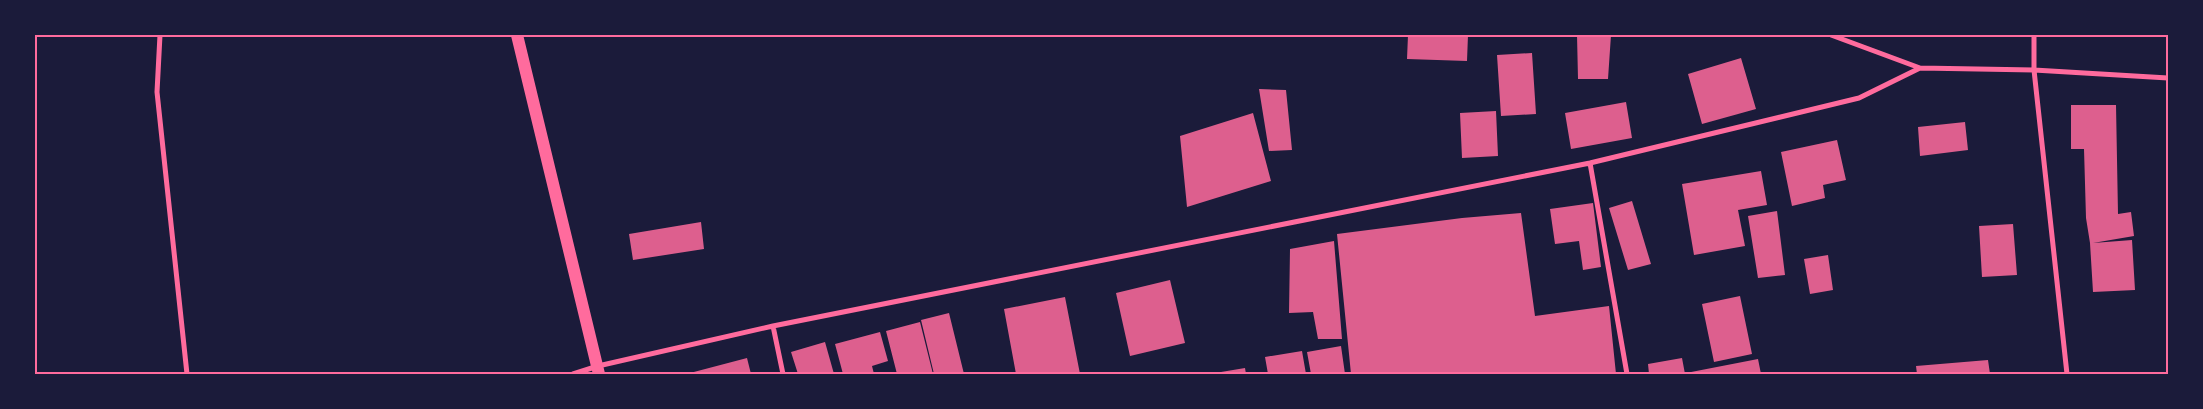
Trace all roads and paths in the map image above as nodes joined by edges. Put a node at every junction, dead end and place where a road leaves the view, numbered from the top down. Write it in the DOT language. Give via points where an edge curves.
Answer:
graph roads {
  1 [pos="160,35"];
  2 [pos="517,35"];
  3 [pos="1831,35"];
  4 [pos="2034,35"];
  5 [pos="1920,68"];
  6 [pos="2034,70"];
  7 [pos="2168,78"];
  8 [pos="1590,163"];
  9 [pos="773,326"];
  10 [pos="598,370"];
  11 [pos="187,374"];
  12 [pos="573,374"];
  13 [pos="783,374"];
  14 [pos="1627,374"];
  15 [pos="2066,374"];
  1 -- 11 [label="street" via="157,92"];
  2 -- 10 [label="main road"];
  3 -- 5 [label="street"];
  4 -- 6 [label="street"];
  5 -- 6 [label="street"];
  5 -- 8 [label="street" via="1859,98"];
  6 -- 7 [label="street"];
  6 -- 15 [label="street"];
  8 -- 9 [label="street"];
  8 -- 14 [label="street"];
  9 -- 10 [label="street"];
  9 -- 13 [label="street"];
  10 -- 12 [label="street"];
}
